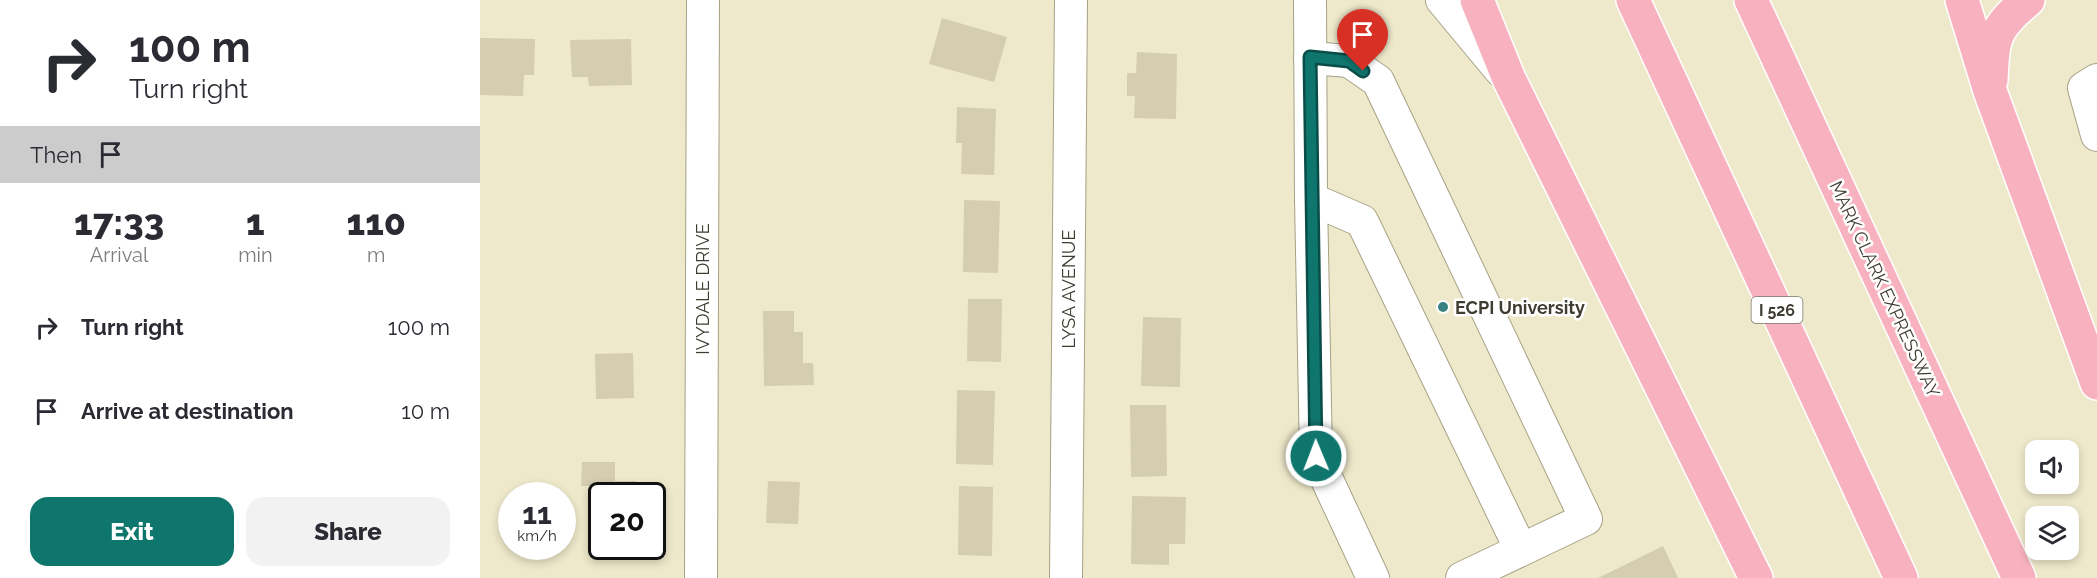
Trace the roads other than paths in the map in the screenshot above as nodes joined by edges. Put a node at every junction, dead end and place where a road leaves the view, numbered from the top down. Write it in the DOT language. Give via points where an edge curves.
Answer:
graph roads {
  1 [pos="703,0"];
  2 [pos="1071,0"];
  3 [pos="1310,0"];
  4 [pos="1442,0"];
  5 [pos="1477,0"];
  6 [pos="1634,0"];
  7 [pos="1751,0"];
  8 [pos="1962,0"];
  9 [pos="2028,0"];
  10 [pos="1310,57"];
  11 [pos="1509,79"];
  12 [pos="2097,80"];
  13 [pos="1990,91"];
  14 [pos="2097,135"];
  15 [pos="1311,199"];
  16 [pos="2097,383"];
  17 [pos="1521,550"];
  18 [pos="701,578"];
  19 [pos="1066,578"];
  20 [pos="1373,578"];
  21 [pos="1462,578"];
  22 [pos="1756,578"];
  23 [pos="1901,578"];
  24 [pos="2019,578"];
  1 -- 18 [label="street, IVYDALE DRIVE"];
  2 -- 19 [label="street, LYSA AVENUE"];
  3 -- 10 [label="street"];
  4 -- 11 [label="street"];
  5 -- 11 [label="highway"];
  6 -- 23 [label="highway, I 526"];
  7 -- 24 [label="highway, MARK CLARK EXPRESSWAY"];
  8 -- 13 [label="highway"];
  9 -- 13 [label="highway" via="2004,20 1992,47"];
  10 -- 15 [label="street"];
  10 -- 17 [label="street" via="1349,61 1378,81 1586,519"];
  11 -- 22 [label="highway"];
  12 -- 14 [label="street" via="2084,88"];
  13 -- 16 [label="highway"];
  15 -- 17 [label="street" via="1362,221"];
  15 -- 20 [label="street" via="1316,456"];
  17 -- 21 [label="street"];
}
